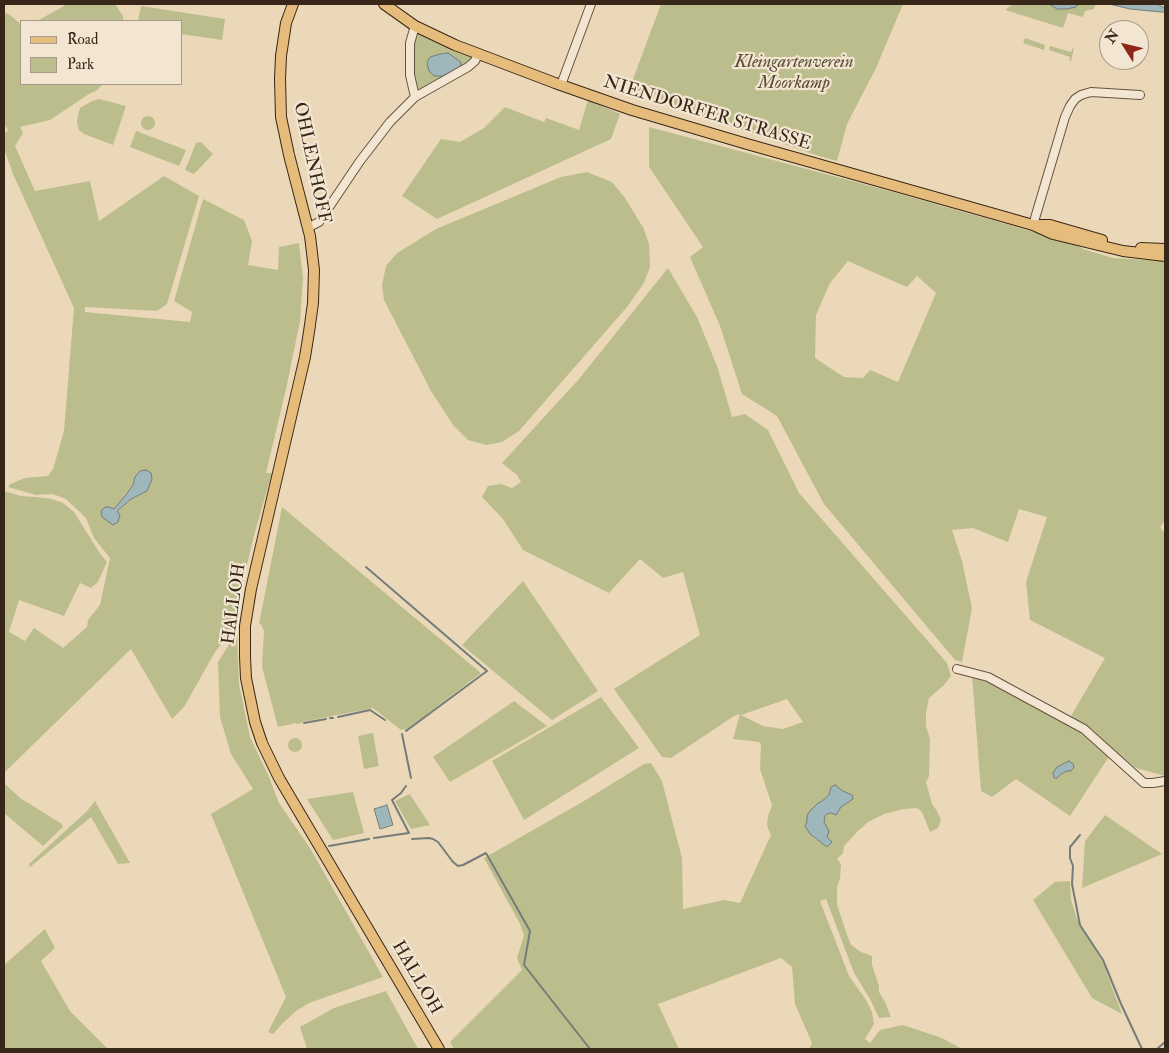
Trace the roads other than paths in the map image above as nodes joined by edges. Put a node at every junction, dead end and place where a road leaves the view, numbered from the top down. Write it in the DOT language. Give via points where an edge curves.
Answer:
graph roads {
  1 [pos="293,4"];
  2 [pos="384,4"];
  3 [pos="590,4"];
  4 [pos="415,26"];
  5 [pos="478,54"];
  6 [pos="561,85"];
  7 [pos="1140,95"];
  8 [pos="415,97"];
  9 [pos="1033,225"];
  10 [pos="308,226"];
  11 [pos="1165,249"];
  12 [pos="1165,256"];
  13 [pos="314,270"];
  14 [pos="957,669"];
  15 [pos="1165,781"];
  16 [pos="438,1049"];
  1 -- 10 [label="main road, OHLENHOFF" via="286,23 281,56 281,117"];
  2 -- 4 [label="main road, NIENDORFER STRASSE"];
  3 -- 6 [label="street"];
  4 -- 5 [label="main road, NIENDORFER STRASSE"];
  4 -- 8 [label="street" via="410,43 410,75"];
  5 -- 6 [label="main road, NIENDORFER STRASSE"];
  5 -- 8 [label="street" via="472,64"];
  6 -- 9 [label="main road, NIENDORFER STRASSE" via="630,110 731,140"];
  7 -- 9 [label="street" via="1091,92 1081,95 1070,106"];
  8 -- 10 [label="street" via="390,122 360,161 319,222"];
  9 -- 11 [label="main road, NIENDORFER STRASSE" via="1050,225 1140,248"];
  9 -- 12 [label="main road, NIENDORFER STRASSE" via="1053,234 1099,246"];
  10 -- 13 [label="main road, OHLENHOFF"];
  13 -- 16 [label="main road, HALLOH" via="310,332 246,616 246,678 260,736 279,778"];
  14 -- 15 [label="street" via="988,677 1084,729 1144,783"];
}
